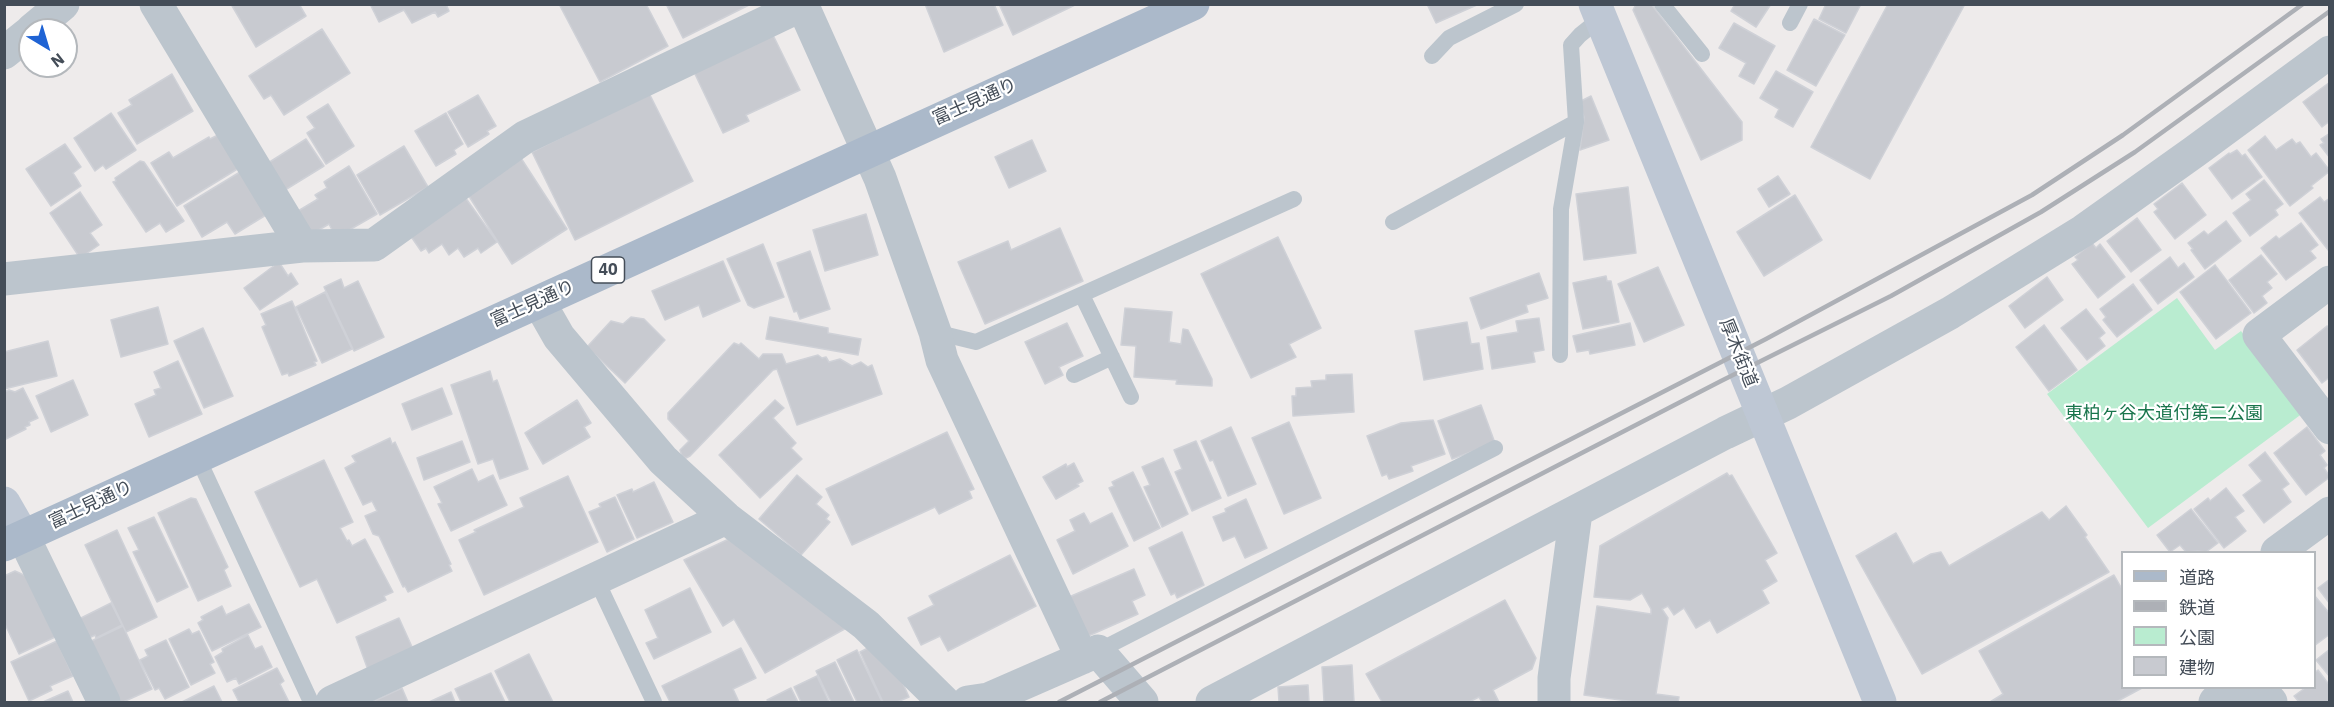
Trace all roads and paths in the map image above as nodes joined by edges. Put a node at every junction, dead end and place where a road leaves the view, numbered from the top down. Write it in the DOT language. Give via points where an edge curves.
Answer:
graph roads {
  1 [pos="63,4"];
  2 [pos="156,4"];
  3 [pos="1193,4"];
  4 [pos="1516,4"];
  5 [pos="1662,4"];
  6 [pos="1800,4"];
  7 [pos="803,5"];
  8 [pos="1598,11"];
  9 [pos="46,18"];
  10 [pos="1790,24"];
  11 [pos="18,42"];
  12 [pos="2330,52"];
  13 [pos="4,53"];
  14 [pos="1702,54"];
  15 [pos="1432,56"];
  16 [pos="1576,122"];
  17 [pos="867,151"];
  18 [pos="1294,199"];
  19 [pos="1393,222"];
  20 [pos="302,246"];
  21 [pos="4,279"];
  22 [pos="2330,282"];
  23 [pos="1082,294"];
  24 [pos="538,302"];
  25 [pos="935,332"];
  26 [pos="1560,355"];
  27 [pos="1112,357"];
  28 [pos="1074,375"];
  29 [pos="1131,398"];
  30 [pos="1763,416"];
  31 [pos="2330,428"];
  32 [pos="1495,448"];
  33 [pos="197,456"];
  34 [pos="4,503"];
  35 [pos="1576,512"];
  36 [pos="2330,513"];
  37 [pos="726,518"];
  38 [pos="14,540"];
  39 [pos="2278,551"];
  40 [pos="596,579"];
  41 [pos="1090,655"];
  42 [pos="2237,689"];
  43 [pos="2261,689"];
  44 [pos="104,702"];
  45 [pos="311,702"];
  46 [pos="332,702"];
  47 [pos="654,702"];
  48 [pos="944,702"];
  49 [pos="968,702"];
  50 [pos="1142,702"];
  51 [pos="1212,702"];
  52 [pos="1554,702"];
  53 [pos="1880,702"];
  54 [pos="2215,702"];
  55 [pos="2271,702"];
  1 -- 9 [label="street"];
  2 -- 20 [label="street"];
  3 -- 17 [label="main road, 富士見通り / 40"];
  4 -- 15 [label="lane" via="1449,38"];
  5 -- 14 [label="lane"];
  6 -- 10 [label="lane"];
  7 -- 17 [label="street"];
  7 -- 20 [label="street" via="525,137 374,245"];
  8 -- 16 [label="lane" via="1571,45"];
  8 -- 30 [label="street, 厚木街道"];
  11 -- 13 [label="street"];
  12 -- 30 [label="street" via="2083,231 1950,313"];
  16 -- 19 [label="lane"];
  16 -- 26 [label="lane" via="1561,209"];
  17 -- 24 [label="main road, 富士見通り / 40"];
  17 -- 25 [label="street"];
  18 -- 23 [label="lane"];
  20 -- 21 [label="street"];
  22 -- 31 [label="street" via="2259,335"];
  23 -- 25 [label="lane" via="976,342"];
  23 -- 27 [label="lane"];
  24 -- 33 [label="main road, 富士見通り / 40"];
  24 -- 37 [label="street" via="559,337 663,460"];
  25 -- 41 [label="street" via="942,360"];
  27 -- 28 [label="lane"];
  27 -- 29 [label="lane"];
  30 -- 35 [label="street"];
  30 -- 53 [label="street, 厚木街道"];
  32 -- 41 [label="lane"];
  33 -- 38 [label="main road, 富士見通り / 40"];
  33 -- 45 [label="lane"];
  34 -- 38 [label="street"];
  35 -- 51 [label="street"];
  35 -- 52 [label="street"];
  36 -- 39 [label="street"];
  37 -- 40 [label="street"];
  37 -- 48 [label="street" via="866,625"];
  38 -- 44 [label="street"];
  40 -- 46 [label="street"];
  40 -- 47 [label="lane"];
  41 -- 49 [label="street" via="987,699"];
  41 -- 50 [label="street"];
  42 -- 54 [label="street"];
  43 -- 55 [label="street"];
}
